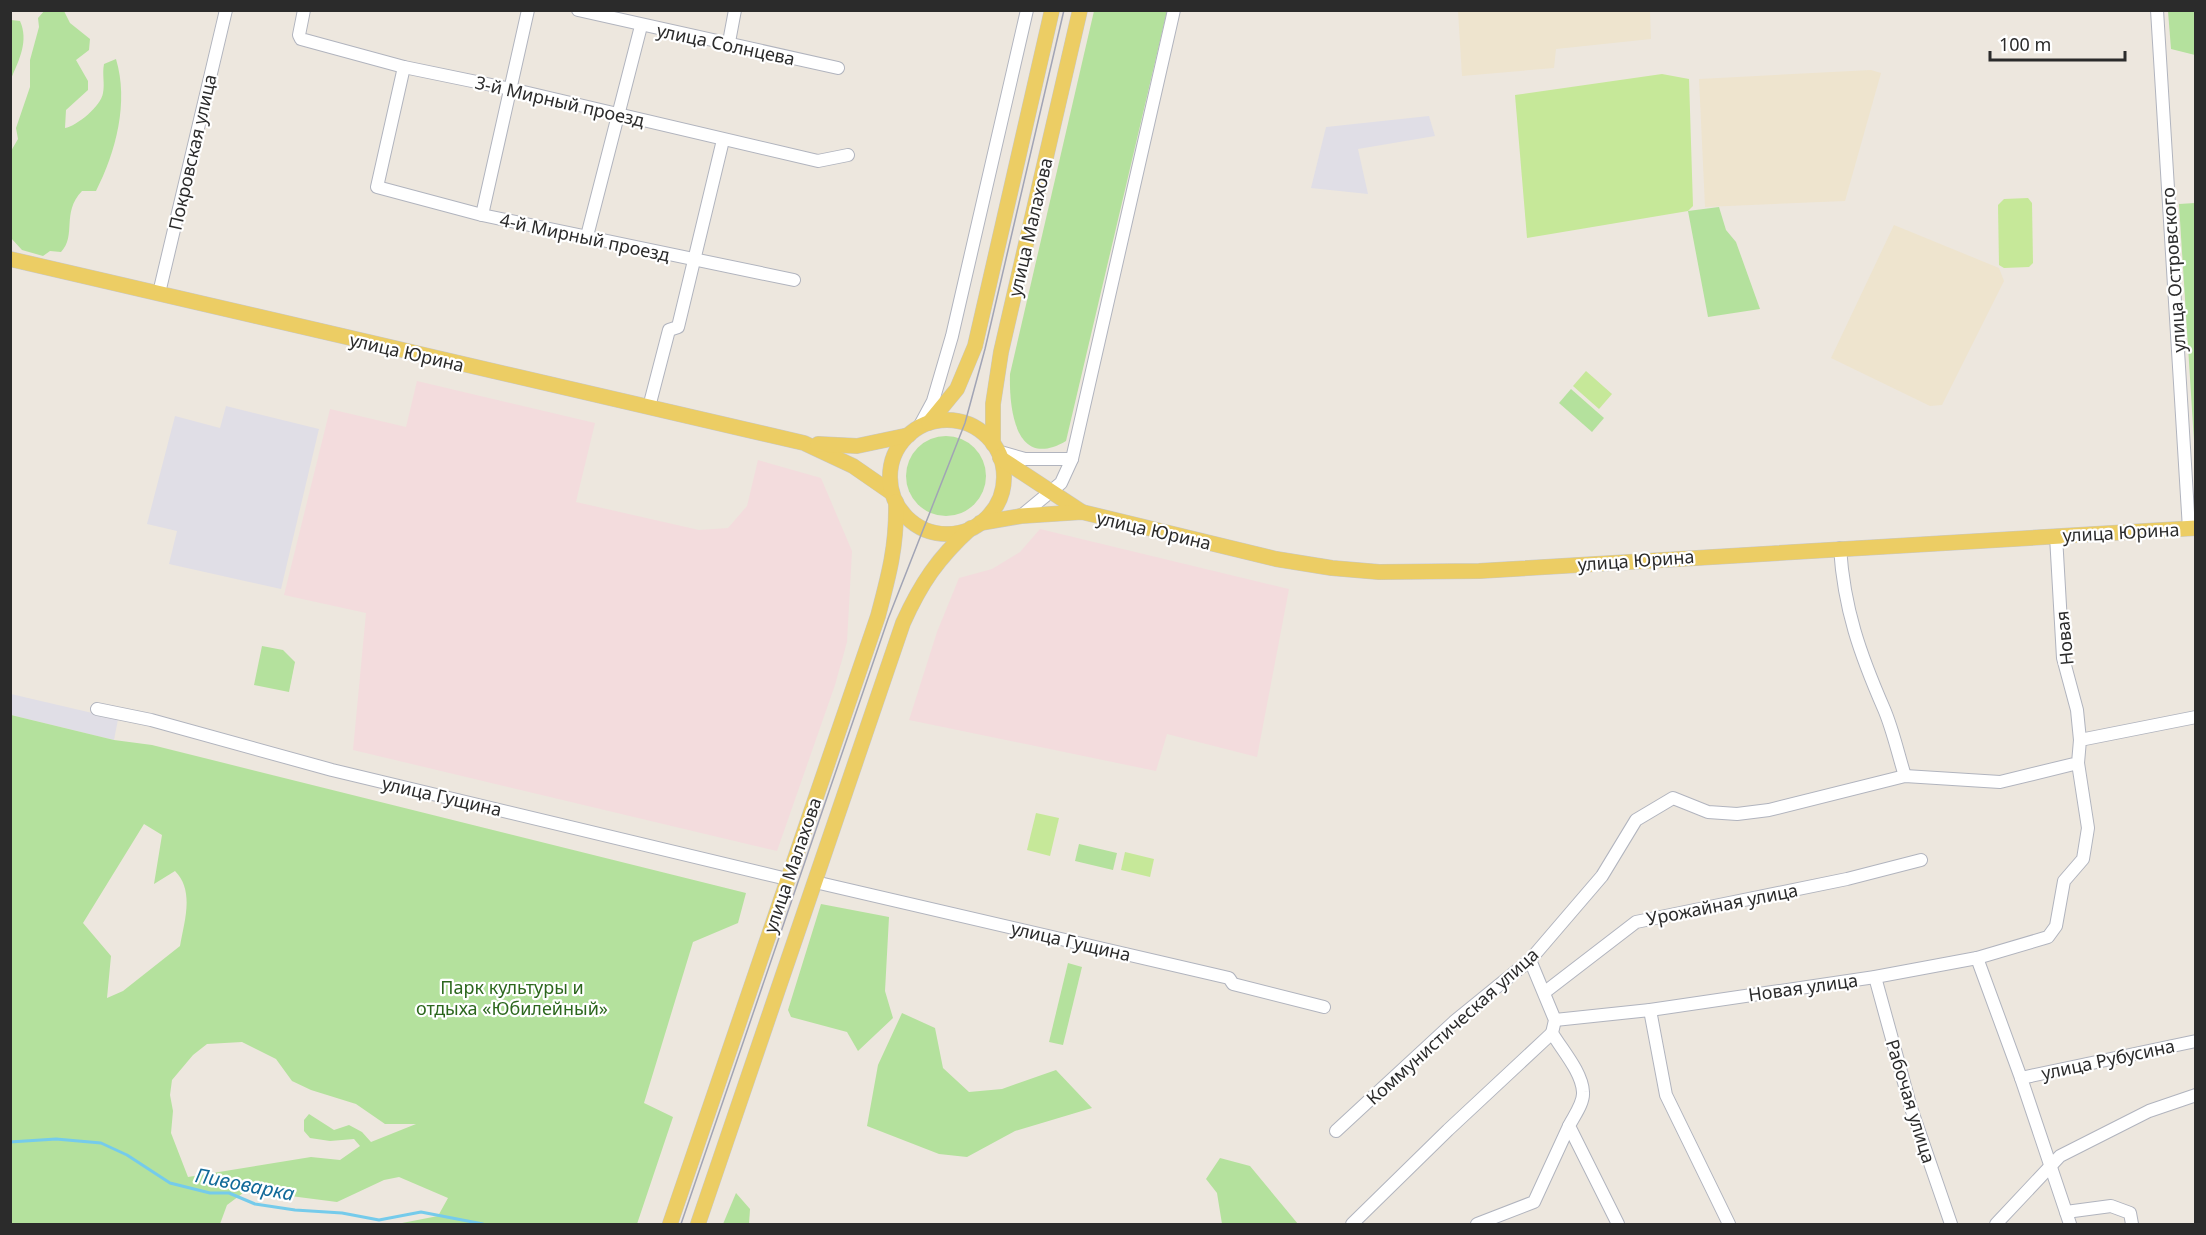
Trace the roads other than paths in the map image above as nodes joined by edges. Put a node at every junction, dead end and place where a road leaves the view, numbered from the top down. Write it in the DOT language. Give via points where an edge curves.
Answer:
graph roads {
  1 [pos="226,10"];
  2 [pos="304,10"];
  3 [pos="528,10"];
  4 [pos="578,10"];
  5 [pos="735,10"];
  6 [pos="1028,10"];
  7 [pos="1053,10"];
  8 [pos="1080,10"];
  9 [pos="1174,10"];
  10 [pos="2157,10"];
  11 [pos="641,26"];
  12 [pos="729,42"];
  13 [pos="404,67"];
  14 [pos="838,68"];
  15 [pos="511,89"];
  16 [pos="618,115"];
  17 [pos="723,140"];
  18 [pos="848,155"];
  19 [pos="482,216"];
  20 [pos="587,236"];
  21 [pos="10,259"];
  22 [pos="695,261"];
  23 [pos="794,280"];
  24 [pos="159,294"];
  25 [pos="649,407"];
  26 [pos="919,428"];
  27 [pos="804,443"];
  28 [pos="997,451"];
  29 [pos="1072,459"];
  30 [pos="1050,493"];
  31 [pos="894,498"];
  32 [pos="1082,512"];
  33 [pos="1022,516"];
  34 [pos="976,526"];
  35 [pos="2192,529"];
  36 [pos="2056,536"];
  37 [pos="1840,548"];
  38 [pos="97,709"];
  39 [pos="2196,717"];
  40 [pos="2080,740"];
  41 [pos="2078,762"];
  42 [pos="1905,776"];
  43 [pos="1921,860"];
  44 [pos="788,879"];
  45 [pos="815,882"];
  46 [pos="1977,958"];
  47 [pos="1530,960"];
  48 [pos="1875,977"];
  49 [pos="1545,992"];
  50 [pos="1324,1007"];
  51 [pos="1650,1010"];
  52 [pos="1555,1020"];
  53 [pos="1552,1033"];
  54 [pos="2196,1041"];
  55 [pos="2021,1078"];
  56 [pos="2196,1095"];
  57 [pos="1569,1126"];
  58 [pos="1336,1131"];
  59 [pos="2051,1167"];
  60 [pos="2066,1212"];
  61 [pos="670,1224"];
  62 [pos="698,1224"];
  63 [pos="1352,1224"];
  64 [pos="1477,1224"];
  65 [pos="1618,1224"];
  66 [pos="1729,1224"];
  67 [pos="1951,1224"];
  68 [pos="1996,1224"];
  69 [pos="2070,1224"];
  70 [pos="2132,1224"];
  1 -- 24 [label="street, Покровская улица"];
  2 -- 13 [label="street, 3-й Мирный проезд" via="301,39"];
  3 -- 15 [label="street"];
  4 -- 11 [label="street, улица Солнцева"];
  5 -- 12 [label="street"];
  6 -- 26 [label="street" via="948,352 933,401"];
  7 -- 26 [label="main road, улица Малахова" via="975,346 957,389"];
  8 -- 28 [label="main road, улица Малахова" via="1001,352 993,404"];
  9 -- 29 [label="street"];
  10 -- 35 [label="street, улица Островского"];
  11 -- 12 [label="street, улица Солнцева"];
  11 -- 16 [label="street"];
  12 -- 14 [label="street, улица Солнцева"];
  13 -- 15 [label="street, 3-й Мирный проезд"];
  13 -- 19 [label="street, 4-й Мирный проезд" via="377,188"];
  15 -- 16 [label="street, 3-й Мирный проезд"];
  15 -- 19 [label="street"];
  16 -- 17 [label="street, 3-й Мирный проезд"];
  16 -- 20 [label="street"];
  17 -- 18 [label="street, 3-й Мирный проезд" via="818,161"];
  17 -- 22 [label="street"];
  19 -- 20 [label="street, 4-й Мирный проезд"];
  20 -- 22 [label="street, 4-й Мирный проезд"];
  21 -- 24 [label="main road, улица Юрина"];
  22 -- 23 [label="street, 4-й Мирный проезд"];
  22 -- 25 [label="street" via="678,327 669,330"];
  24 -- 25 [label="main road, улица Юрина"];
  25 -- 27 [label="main road, улица Юрина"];
  26 -- 27 [label="main road, улица Юрина" via="857,446"];
  26 -- 28 [label="main road" via="953,421 964,423 979,430"];
  26 -- 31 [label="main road" via="892,462"];
  27 -- 31 [label="main road, улица Юрина" via="853,466"];
  28 -- 29 [label="street" via="1025,459"];
  28 -- 30 [label="main road, улица Юрина"];
  28 -- 34 [label="main road" via="1003,470 1001,494 993,510"];
  29 -- 30 [label="street" via="1061,483"];
  30 -- 32 [label="main road, улица Юрина"];
  30 -- 33 [label="street"];
  31 -- 34 [label="main road" via="907,518 928,531 950,534"];
  31 -- 44 [label="main road, улица Малахова" via="897,535 887,583"];
  32 -- 33 [label="main road, улица Юрина"];
  32 -- 37 [label="main road, улица Юрина" via="1276,559 1380,572 1479,571"];
  33 -- 34 [label="main road, улица Юрина"];
  34 -- 45 [label="main road, улица Малахова" via="935,564 914,598"];
  35 -- 36 [label="main road, улица Юрина"];
  36 -- 37 [label="main road, улица Юрина"];
  36 -- 40 [label="street, Новая" via="2063,658 2077,710"];
  37 -- 42 [label="street" via="1847,611"];
  38 -- 44 [label="street, улица Гущина" via="332,770"];
  39 -- 40 [label="street"];
  40 -- 41 [label="street"];
  41 -- 42 [label="street, Коммунистическая улица" via="2000,782"];
  41 -- 46 [label="street, Новая улица" via="2088,828 2083,859 2064,881 2056,926 2048,937"];
  42 -- 47 [label="street, Коммунистическая улица" via="1769,810 1737,814 1708,812 1673,798 1636,819 1602,876"];
  43 -- 49 [label="street, Урожайная улица" via="1636,922"];
  44 -- 61 [label="main road, улица Малахова"];
  45 -- 50 [label="street, улица Гущина" via="1214,974 1229,978 1233,984"];
  45 -- 62 [label="main road, улица Малахова"];
  46 -- 48 [label="street, Новая улица"];
  46 -- 55 [label="street, улица Рубусина"];
  47 -- 49 [label="street"];
  47 -- 58 [label="street, Коммунистическая улица" via="1455,1020"];
  48 -- 51 [label="street, Новая улица"];
  48 -- 67 [label="street, Рабочая улица" via="1911,1108"];
  49 -- 52 [label="street"];
  51 -- 52 [label="street, Новая улица"];
  51 -- 66 [label="street" via="1666,1095"];
  52 -- 53 [label="street"];
  53 -- 57 [label="street" via="1580,1078 1583,1092"];
  53 -- 63 [label="street"];
  54 -- 55 [label="street, улица Рубусина"];
  55 -- 59 [label="street, улица Рубусина"];
  56 -- 59 [label="street" via="2150,1111 2060,1156"];
  57 -- 64 [label="street" via="1534,1202"];
  57 -- 65 [label="street"];
  59 -- 60 [label="street, улица Рубусина"];
  59 -- 68 [label="street"];
  60 -- 69 [label="street, улица Рубусина"];
  60 -- 70 [label="street" via="2111,1206 2130,1213"];
}
